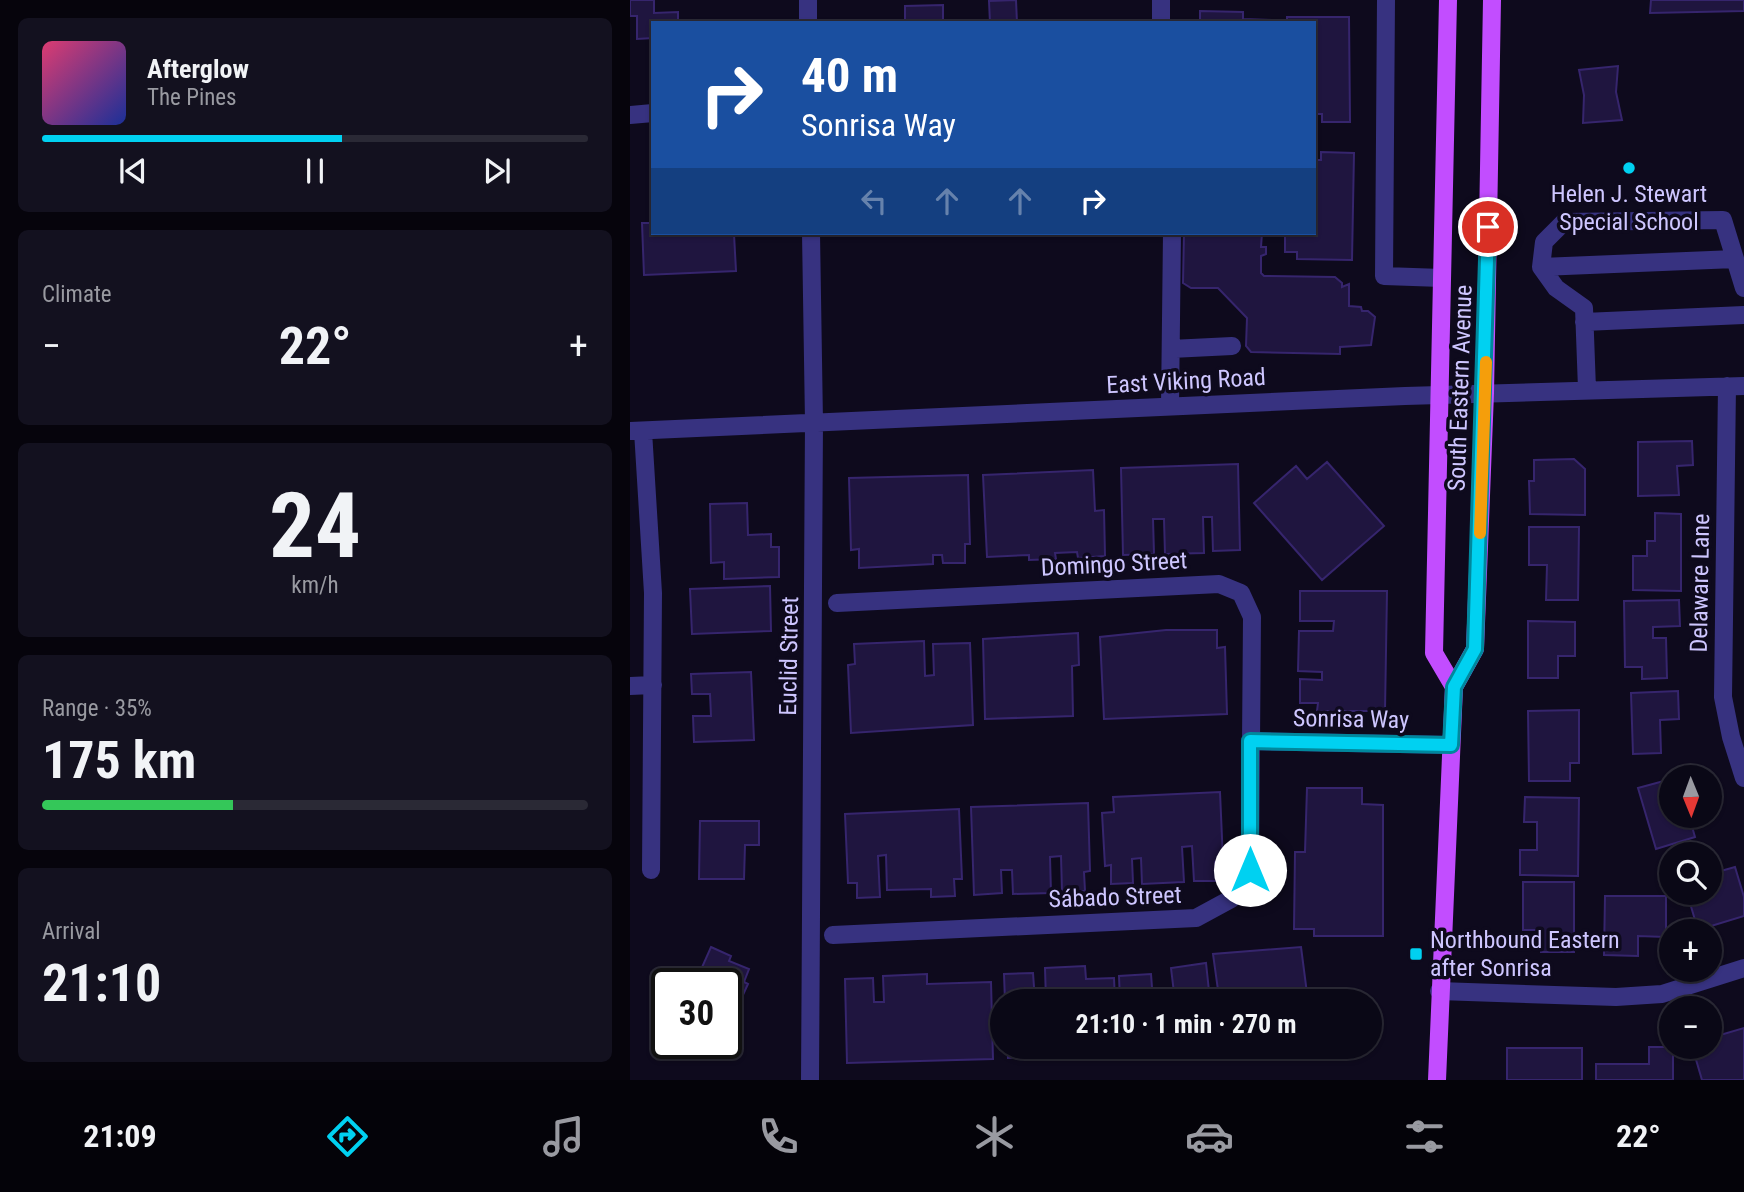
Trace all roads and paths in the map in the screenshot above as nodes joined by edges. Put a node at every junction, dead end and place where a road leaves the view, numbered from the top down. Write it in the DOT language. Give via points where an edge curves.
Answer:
graph roads {
  1 [pos="808,0"];
  2 [pos="1161,0"];
  3 [pos="1386,0"];
  4 [pos="1448,0"];
  5 [pos="1492,0"];
  6 [pos="808,21"];
  7 [pos="1161,21"];
  8 [pos="651,113"];
  9 [pos="630,115"];
  10 [pos="811,235"];
  11 [pos="1172,235"];
  12 [pos="1735,259"];
  13 [pos="1541,267"];
  14 [pos="1442,278"];
  15 [pos="1744,288"];
  16 [pos="1744,314"];
  17 [pos="1584,322"];
  18 [pos="1232,346"];
  19 [pos="1171,349"];
  20 [pos="1735,386"];
  21 [pos="1587,389"];
  22 [pos="1485,393"];
  23 [pos="1438,394"];
  24 [pos="1170,406"];
  25 [pos="814,422"];
  26 [pos="637,431"];
  27 [pos="837,603"];
  28 [pos="653,685"];
  29 [pos="630,686"];
  30 [pos="1454,687"];
  31 [pos="1250,741"];
  32 [pos="1451,745"];
  33 [pos="1744,778"];
  34 [pos="651,870"];
  35 [pos="833,935"];
  36 [pos="1744,968"];
  37 [pos="1439,991"];
  38 [pos="810,1080"];
  39 [pos="1437,1080"];
  1 -- 6 [label="street"];
  2 -- 7 [label="street"];
  3 -- 14 [label="street" via="1384,276"];
  4 -- 14 [label="main road, South Eastern Avenue"];
  5 -- 22 [label="main road, South Eastern Avenue"];
  8 -- 9 [label="street"];
  10 -- 25 [label="street, Euclid Street"];
  11 -- 19 [label="street"];
  12 -- 13 [label="street"];
  12 -- 13 [label="street" via="1723,220 1564,222 1545,242"];
  12 -- 15 [label="street"];
  13 -- 17 [label="street" via="1556,288 1584,308"];
  14 -- 23 [label="main road, South Eastern Avenue"];
  16 -- 17 [label="street"];
  17 -- 21 [label="street"];
  18 -- 19 [label="street"];
  19 -- 24 [label="street"];
  20 -- 21 [label="street, East Viking Road"];
  20 -- 33 [label="street, Delaware Lane" via="1723,697"];
  21 -- 22 [label="street, East Viking Road"];
  22 -- 23 [label="street, East Viking Road"];
  22 -- 30 [label="main road, South Eastern Avenue" via="1475,649"];
  23 -- 24 [label="street, East Viking Road"];
  23 -- 30 [label="main road, South Eastern Avenue" via="1434,653"];
  24 -- 25 [label="street, East Viking Road"];
  25 -- 26 [label="street, East Viking Road"];
  25 -- 38 [label="street, Euclid Street"];
  26 -- 28 [label="street" via="653,593"];
  27 -- 31 [label="street, Domingo Street" via="1219,583 1241,593 1252,617"];
  28 -- 29 [label="street"];
  28 -- 34 [label="street"];
  30 -- 32 [label="main road, South Eastern Avenue"];
  31 -- 32 [label="street, Sonrisa Way"];
  31 -- 35 [label="street, Sábado Street" via="1250,870 1231,898 1196,918"];
  32 -- 37 [label="main road, South Eastern Avenue"];
  36 -- 37 [label="street" via="1662,994 1616,997"];
  37 -- 39 [label="main road, South Eastern Avenue"];
}
